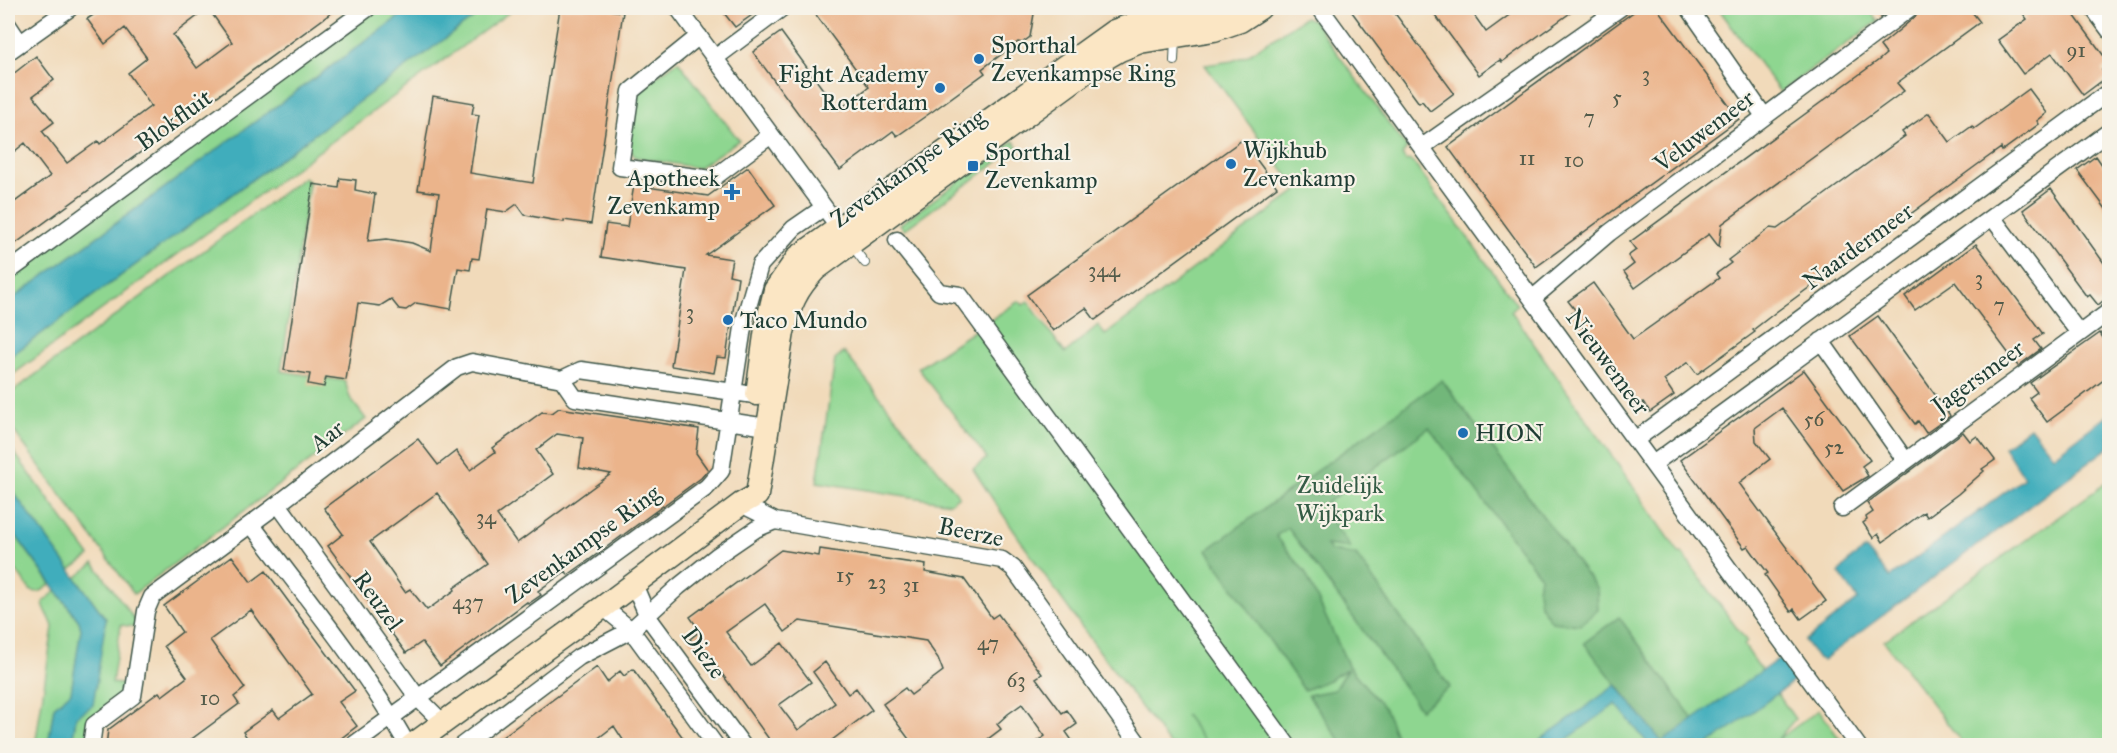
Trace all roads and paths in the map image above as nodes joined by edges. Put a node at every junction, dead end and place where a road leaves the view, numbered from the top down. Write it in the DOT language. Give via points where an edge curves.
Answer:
graph roads {
  1 [pos="70,8"];
  2 [pos="368,8"];
  3 [pos="678,8"];
  4 [pos="782,8"];
  5 [pos="1226,8"];
  6 [pos="1260,8"];
  7 [pos="1320,8"];
  8 [pos="1620,8"];
  9 [pos="1689,8"];
  10 [pos="1910,8"];
  11 [pos="2093,8"];
  12 [pos="1173,21"];
  13 [pos="8,25"];
  14 [pos="2109,31"];
  15 [pos="699,36"];
  16 [pos="14,48"];
  17 [pos="715,58"];
  18 [pos="1174,61"];
  19 [pos="2109,91"];
  20 [pos="1764,116"];
  21 [pos="2109,131"];
  22 [pos="771,135"];
  23 [pos="1422,147"];
  24 [pos="823,208"];
  25 [pos="1992,217"];
  26 [pos="844,235"];
  27 [pos="897,240"];
  28 [pos="864,263"];
  29 [pos="8,272"];
  30 [pos="1532,299"];
  31 [pos="2109,311"];
  32 [pos="2079,333"];
  33 [pos="1821,341"];
  34 [pos="562,379"];
  35 [pos="733,392"];
  36 [pos="765,397"];
  37 [pos="730,420"];
  38 [pos="760,426"];
  39 [pos="1635,440"];
  40 [pos="1905,460"];
  41 [pos="1653,464"];
  42 [pos="278,504"];
  43 [pos="741,504"];
  44 [pos="1842,508"];
  45 [pos="775,521"];
  46 [pos="251,524"];
  47 [pos="634,584"];
  48 [pos="603,607"];
  49 [pos="648,617"];
  50 [pos="631,630"];
  51 [pos="418,698"];
  52 [pos="392,717"];
  53 [pos="442,723"];
  54 [pos="91,746"];
  55 [pos="352,746"];
  56 [pos="409,746"];
  57 [pos="461,746"];
  58 [pos="716,746"];
  59 [pos="742,746"];
  60 [pos="1140,746"];
  61 [pos="1288,746"];
  62 [pos="1858,746"];
  1 -- 16 [label="street"];
  2 -- 29 [label="street, Blokfluit"];
  3 -- 15 [label="street"];
  4 -- 17 [label="street"];
  5 -- 12 [label="main road, Zevenkampse Ring"];
  6 -- 12 [label="main road, Zevenkampse Ring" via="1240,21 1214,30"];
  7 -- 23 [label="street, Nieuwemeer"];
  8 -- 23 [label="street"];
  9 -- 20 [label="street"];
  10 -- 20 [label="street, Veluwemeer"];
  11 -- 14 [label="street"];
  12 -- 18 [label="lane"];
  12 -- 26 [label="main road, Zevenkampse Ring" via="1139,22 1114,31"];
  13 -- 16 [label="street"];
  15 -- 17 [label="street"];
  15 -- 22 [label="street" via="631,91 620,167 712,179"];
  17 -- 22 [label="street"];
  19 -- 39 [label="street, Naardermeer"];
  20 -- 30 [label="street, Veluwemeer" via="1609,233"];
  21 -- 25 [label="street"];
  22 -- 24 [label="street"];
  23 -- 30 [label="street, Nieuwemeer"];
  24 -- 26 [label="street"];
  24 -- 35 [label="street, Zevenkampse Ring" via="794,228 760,265 744,321"];
  25 -- 32 [label="street"];
  25 -- 33 [label="street"];
  26 -- 28 [label="lane"];
  26 -- 36 [label="main road, Zevenkampse Ring" via="798,257 775,290 766,328"];
  27 -- 61 [label="street" via="939,292 960,295"];
  30 -- 39 [label="street, Nieuwemeer"];
  31 -- 32 [label="street, Jagersmeer"];
  32 -- 40 [label="street, Jagersmeer"];
  33 -- 40 [label="street"];
  33 -- 41 [label="street"];
  34 -- 35 [label="street, Aar" via="581,370"];
  34 -- 37 [label="street" via="575,398"];
  34 -- 42 [label="street, Aar" via="472,362 457,367"];
  35 -- 36 [label="street, Aar"];
  35 -- 37 [label="street, Zevenkampse Ring"];
  36 -- 38 [label="main road, Zevenkampse Ring"];
  37 -- 38 [label="street"];
  37 -- 51 [label="street, Zevenkampse Ring" via="721,471 707,487"];
  38 -- 43 [label="main road, Zevenkampse Ring"];
  39 -- 41 [label="street, Nieuwemeer"];
  40 -- 44 [label="street, Jagersmeer"];
  41 -- 62 [label="street, Nieuwemeer"];
  42 -- 46 [label="street, Aar"];
  42 -- 51 [label="street, Reuzel"];
  43 -- 45 [label="street, Beerze"];
  43 -- 47 [label="main road"];
  45 -- 49 [label="street" via="718,555"];
  45 -- 60 [label="street, Beerze" via="1002,560 1013,568"];
  46 -- 52 [label="street"];
  46 -- 54 [label="street, Aar" via="152,597 146,611 133,696 94,725"];
  47 -- 48 [label="main road"];
  47 -- 49 [label="street, Dieze"];
  48 -- 50 [label="street, Dieze"];
  48 -- 53 [label="main road"];
  49 -- 50 [label="street"];
  49 -- 59 [label="street, Dieze"];
  50 -- 57 [label="street" via="579,657"];
  50 -- 58 [label="street, Dieze"];
  51 -- 52 [label="street, Zevenkampse Ring"];
  51 -- 53 [label="street, Reuzel"];
  52 -- 55 [label="street, Zevenkampse Ring"];
  52 -- 56 [label="street"];
  53 -- 56 [label="main road"];
}
